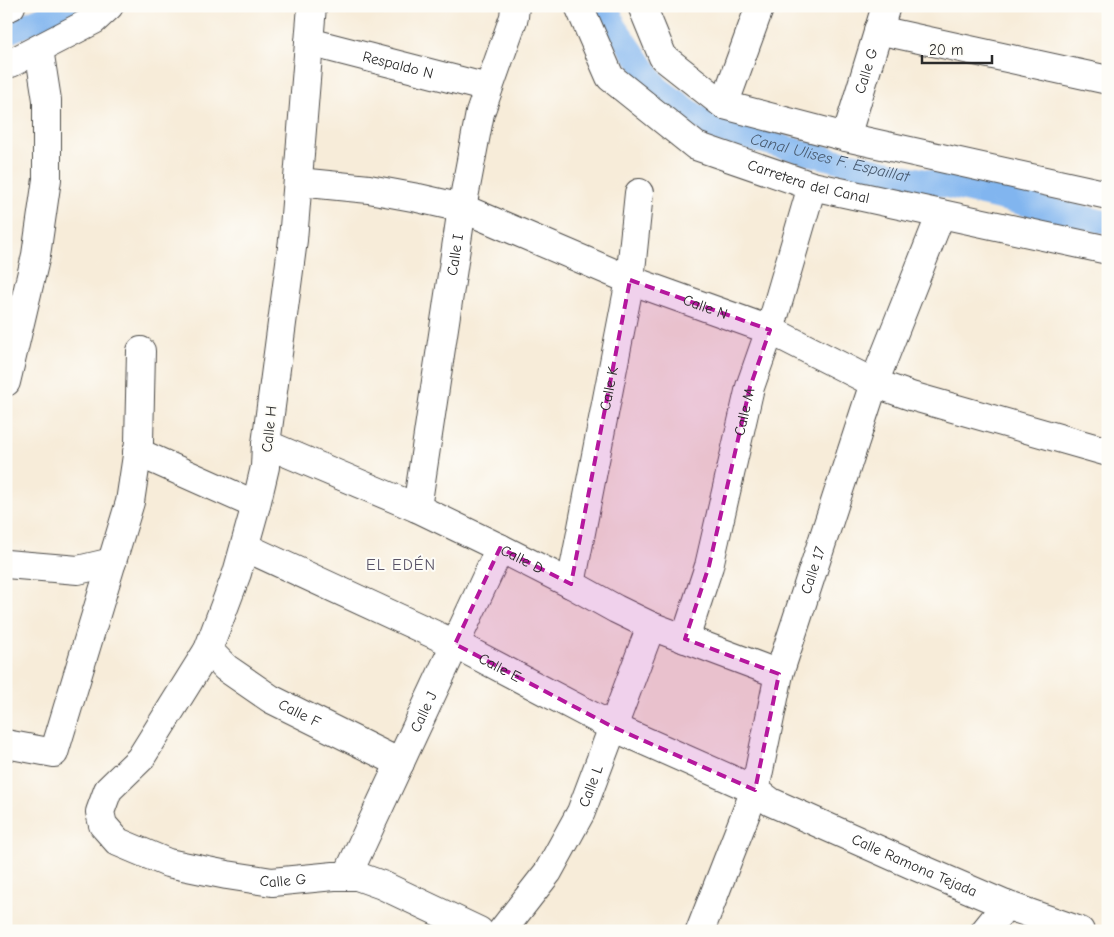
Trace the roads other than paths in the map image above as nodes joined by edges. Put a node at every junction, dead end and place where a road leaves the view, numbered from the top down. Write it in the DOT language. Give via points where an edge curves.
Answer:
graph roads {
  1 [pos="11,6"];
  2 [pos="110,6"];
  3 [pos="312,6"];
  4 [pos="515,6"];
  5 [pos="579,6"];
  6 [pos="642,6"];
  7 [pos="760,6"];
  8 [pos="6,8"];
  9 [pos="882,18"];
  10 [pos="309,42"];
  11 [pos="39,49"];
  12 [pos="6,64"];
  13 [pos="1108,80"];
  14 [pos="488,88"];
  15 [pos="724,105"];
  16 [pos="846,137"];
  17 [pos="298,182"];
  18 [pos="812,186"];
  19 [pos="639,193"];
  20 [pos="1108,195"];
  21 [pos="462,208"];
  22 [pos="941,214"];
  23 [pos="1108,250"];
  24 [pos="630,280"];
  25 [pos="770,330"];
  26 [pos="141,351"];
  27 [pos="6,382"];
  28 [pos="874,383"];
  29 [pos="266,444"];
  30 [pos="137,452"];
  31 [pos="1108,452"];
  32 [pos="256,505"];
  33 [pos="417,508"];
  34 [pos="245,547"];
  35 [pos="500,548"];
  36 [pos="112,562"];
  37 [pos="6,564"];
  38 [pos="571,584"];
  39 [pos="651,626"];
  40 [pos="685,639"];
  41 [pos="455,644"];
  42 [pos="208,650"];
  43 [pos="779,674"];
  44 [pos="613,727"];
  45 [pos="6,744"];
  46 [pos="400,763"];
  47 [pos="755,790"];
  48 [pos="100,812"];
  49 [pos="347,876"];
  50 [pos="1006,905"];
  51 [pos="478,931"];
  52 [pos="502,931"];
  53 [pos="700,931"];
  54 [pos="986,931"];
  55 [pos="1080,931"];
  1 -- 8 [label="street"];
  2 -- 11 [label="street" via="94,20"];
  3 -- 10 [label="street, Calle H"];
  4 -- 14 [label="street, Calle I"];
  5 -- 18 [label="street, Carretera del Canal" via="610,77 696,146"];
  6 -- 15 [label="street" via="663,57"];
  7 -- 15 [label="street"];
  9 -- 13 [label="street"];
  9 -- 16 [label="street, Calle G"];
  10 -- 14 [label="street, Respaldo N"];
  10 -- 17 [label="street, Calle H"];
  11 -- 12 [label="street"];
  11 -- 27 [label="street" via="47,100 47,179 36,255"];
  14 -- 21 [label="street, Calle I" via="480,113"];
  15 -- 16 [label="street"];
  16 -- 20 [label="street"];
  17 -- 21 [label="street, Calle N" via="369,189"];
  17 -- 29 [label="street, Calle H"];
  18 -- 22 [label="street, Carretera del Canal"];
  18 -- 25 [label="street, Calle M"];
  19 -- 24 [label="street, Calle K"];
  21 -- 24 [label="street, Calle N"];
  21 -- 33 [label="street, Calle I"];
  22 -- 23 [label="street, Carretera del Canal"];
  22 -- 28 [label="street, Calle 17"];
  24 -- 25 [label="street, Calle N"];
  24 -- 38 [label="street, Calle K"];
  25 -- 28 [label="street, Calle N"];
  25 -- 40 [label="street, Calle M" via="750,387 709,566"];
  26 -- 30 [label="street"];
  28 -- 31 [label="street, Calle N"];
  28 -- 43 [label="street, Calle 17"];
  29 -- 32 [label="street, Calle H" via="265,466"];
  29 -- 33 [label="street, Calle D"];
  30 -- 32 [label="street"];
  30 -- 36 [label="street" via="130,502"];
  32 -- 34 [label="street, Calle H"];
  33 -- 35 [label="street, Calle D"];
  34 -- 41 [label="street, Calle E"];
  34 -- 42 [label="street, Calle H"];
  35 -- 38 [label="street, Calle D"];
  35 -- 41 [label="street, Calle J"];
  36 -- 37 [label="street" via="78,570"];
  36 -- 45 [label="street" via="54,754"];
  38 -- 39 [label="street, Calle D"];
  39 -- 40 [label="street, Calle D"];
  39 -- 44 [label="street, Calle L"];
  40 -- 43 [label="street, Calle D"];
  41 -- 44 [label="street, Calle E"];
  41 -- 46 [label="street, Calle J"];
  42 -- 46 [label="street, Calle F" via="226,668 271,699"];
  42 -- 48 [label="street, Calle H" via="140,759 108,790"];
  43 -- 47 [label="street, Calle 17"];
  44 -- 47 [label="street, Calle E"];
  44 -- 52 [label="street, Calle L" via="582,812 548,872"];
  46 -- 49 [label="street, Calle J"];
  47 -- 50 [label="street, Calle Ramona Tejada" via="771,802"];
  47 -- 53 [label="street, Calle 17"];
  48 -- 49 [label="street, Calle G" via="103,825 118,842 168,863 272,882"];
  49 -- 51 [label="street, Calle G" via="382,885"];
  50 -- 54 [label="street"];
  50 -- 55 [label="street, Calle Ramona Tejada"];
}
